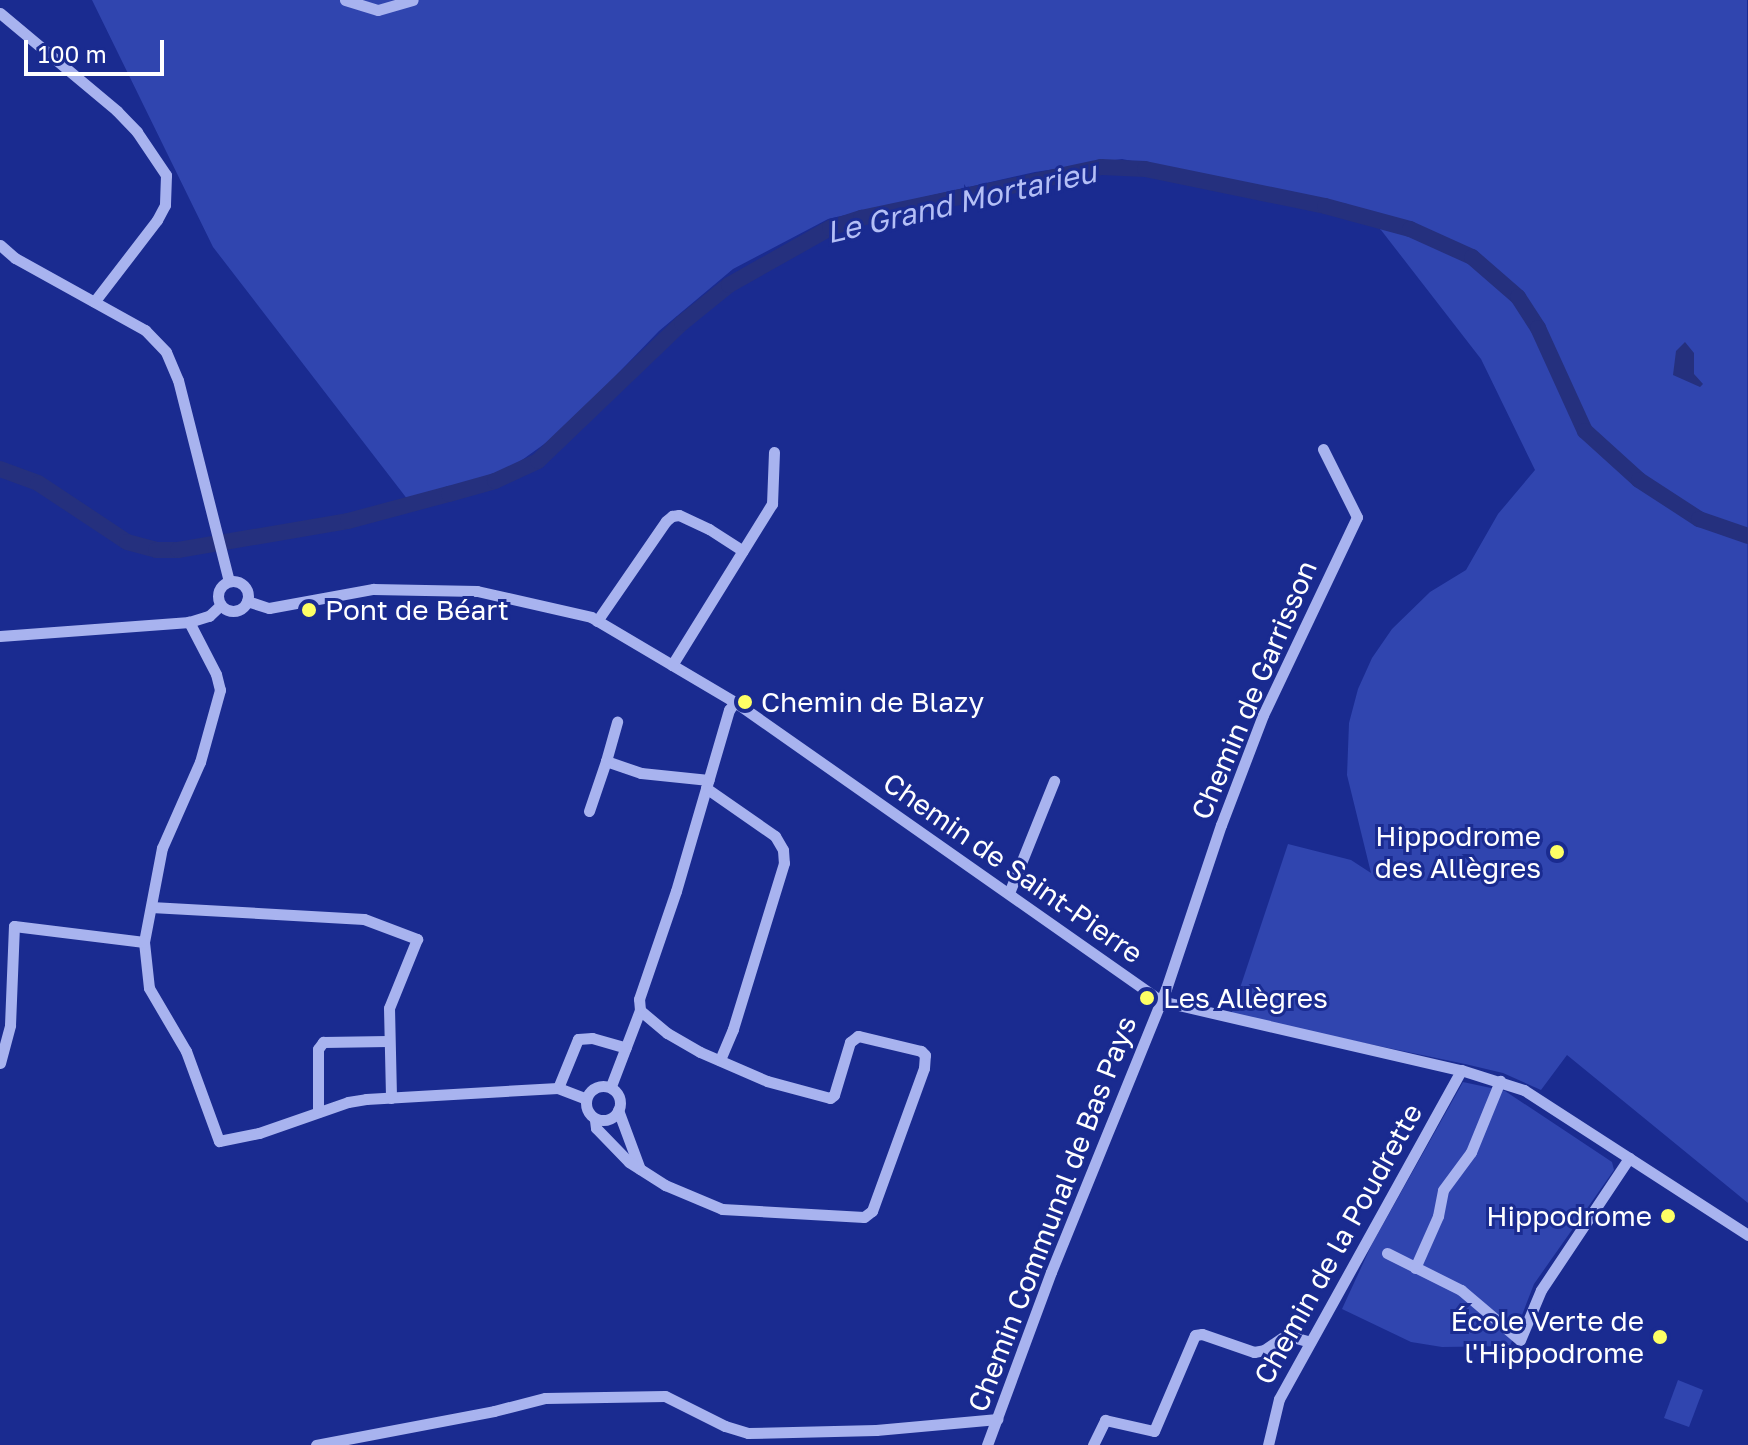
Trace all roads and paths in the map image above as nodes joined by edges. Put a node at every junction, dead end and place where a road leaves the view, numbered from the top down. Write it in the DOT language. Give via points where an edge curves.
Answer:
graph roads {
  1 [pos="345,0"];
  2 [pos="413,0"];
  3 [pos="0,13"];
  4 [pos="0,245"];
  5 [pos="94,302"];
  6 [pos="1323,449"];
  7 [pos="774,452"];
  8 [pos="743,551"];
  9 [pos="229,581"];
  10 [pos="247,601"];
  11 [pos="221,605"];
  12 [pos="597,621"];
  13 [pos="189,622"];
  14 [pos="0,636"];
  15 [pos="672,665"];
  16 [pos="735,702"];
  17 [pos="617,722"];
  18 [pos="606,761"];
  19 [pos="1054,781"];
  20 [pos="708,784"];
  21 [pos="589,811"];
  22 [pos="1009,893"];
  23 [pos="151,907"];
  24 [pos="144,942"];
  25 [pos="1161,1001"];
  26 [pos="639,1005"];
  27 [pos="388,1041"];
  28 [pos="626,1048"];
  29 [pos="720,1060"];
  30 [pos="0,1063"];
  31 [pos="1461,1070"];
  32 [pos="1500,1081"];
  33 [pos="611,1086"];
  34 [pos="558,1088"];
  35 [pos="391,1098"];
  36 [pos="586,1099"];
  37 [pos="618,1110"];
  38 [pos="318,1112"];
  39 [pos="595,1120"];
  40 [pos="1629,1158"];
  41 [pos="641,1169"];
  42 [pos="1748,1235"];
  43 [pos="1387,1253"];
  44 [pos="1415,1268"];
  45 [pos="1310,1342"];
  46 [pos="998,1419"];
  47 [pos="316,1445"];
  48 [pos="987,1445"];
  49 [pos="1093,1445"];
  50 [pos="1268,1445"];
  1 -- 2 [label="street" via="378,10"];
  3 -- 5 [label="street" via="117,111 166,175 165,205 157,220"];
  4 -- 5 [label="street"];
  5 -- 9 [label="street" via="145,330 166,352 178,380"];
  6 -- 25 [label="street, Chemin de Garrisson" via="1357,517 1263,715"];
  7 -- 8 [label="street" via="772,504"];
  8 -- 12 [label="street" via="709,529 672,516"];
  8 -- 15 [label="street"];
  9 -- 10 [label="street" via="243,584"];
  9 -- 11 [label="street" via="219,591"];
  10 -- 11 [label="street" via="233,611"];
  10 -- 12 [label="street, Chemin de Saint-Pierre" via="269,608 373,589 477,591"];
  11 -- 13 [label="street" via="209,616"];
  12 -- 15 [label="street, Chemin de Saint-Pierre"];
  13 -- 14 [label="street"];
  13 -- 23 [label="street" via="220,690 200,762 162,848"];
  15 -- 16 [label="street, Chemin de Saint-Pierre"];
  16 -- 20 [label="street"];
  16 -- 22 [label="street, Chemin de Saint-Pierre"];
  17 -- 18 [label="street"];
  18 -- 20 [label="street" via="641,773"];
  18 -- 21 [label="street"];
  19 -- 22 [label="street"];
  20 -- 26 [label="street"];
  20 -- 29 [label="street" via="775,836 784,863"];
  22 -- 25 [label="street, Chemin de Saint-Pierre"];
  23 -- 24 [label="street"];
  23 -- 27 [label="street" via="364,919 417,939 389,1008"];
  24 -- 30 [label="street" via="14,926 10,1025"];
  24 -- 38 [label="street" via="149,988 186,1051 219,1141"];
  25 -- 31 [label="street, Chemin de Saint-Pierre"];
  25 -- 46 [label="street, Chemin Communal de Bas Pays" via="1051,1272"];
  26 -- 28 [label="street"];
  26 -- 29 [label="street" via="667,1033"];
  27 -- 35 [label="street"];
  27 -- 38 [label="street" via="323,1042 318,1049"];
  28 -- 33 [label="street"];
  28 -- 34 [label="street" via="578,1039"];
  29 -- 41 [label="street" via="767,1081 830,1098 850,1042 858,1036 921,1051 925,1055 872,1211 864,1217 733,1212 665,1185"];
  31 -- 32 [label="street, Chemin de Saint-Pierre"];
  31 -- 45 [label="street, Chemin de la Poudrette"];
  32 -- 40 [label="street, Chemin de Saint-Pierre" via="1524,1090"];
  32 -- 44 [label="street" via="1471,1152 1443,1190 1438,1216"];
  33 -- 36 [label="street" via="595,1086"];
  33 -- 37 [label="street"];
  34 -- 35 [label="street"];
  34 -- 36 [label="street"];
  35 -- 38 [label="street" via="348,1102"];
  36 -- 39 [label="street"];
  37 -- 39 [label="street" via="611,1119"];
  37 -- 41 [label="street"];
  39 -- 41 [label="street" via="612,1147"];
  40 -- 42 [label="street, Chemin de Saint-Pierre"];
  40 -- 44 [label="street" via="1541,1290 1520,1340 1461,1290"];
  43 -- 44 [label="street"];
  45 -- 49 [label="street" via="1286,1335 1254,1352 1195,1335 1159,1426 1144,1431 1105,1420"];
  45 -- 50 [label="street, Chemin de la Poudrette" via="1279,1399"];
  46 -- 47 [label="street" via="876,1430 748,1433 665,1396 559,1397"];
  46 -- 48 [label="street, Chemin Communal de Bas Pays"];
}
